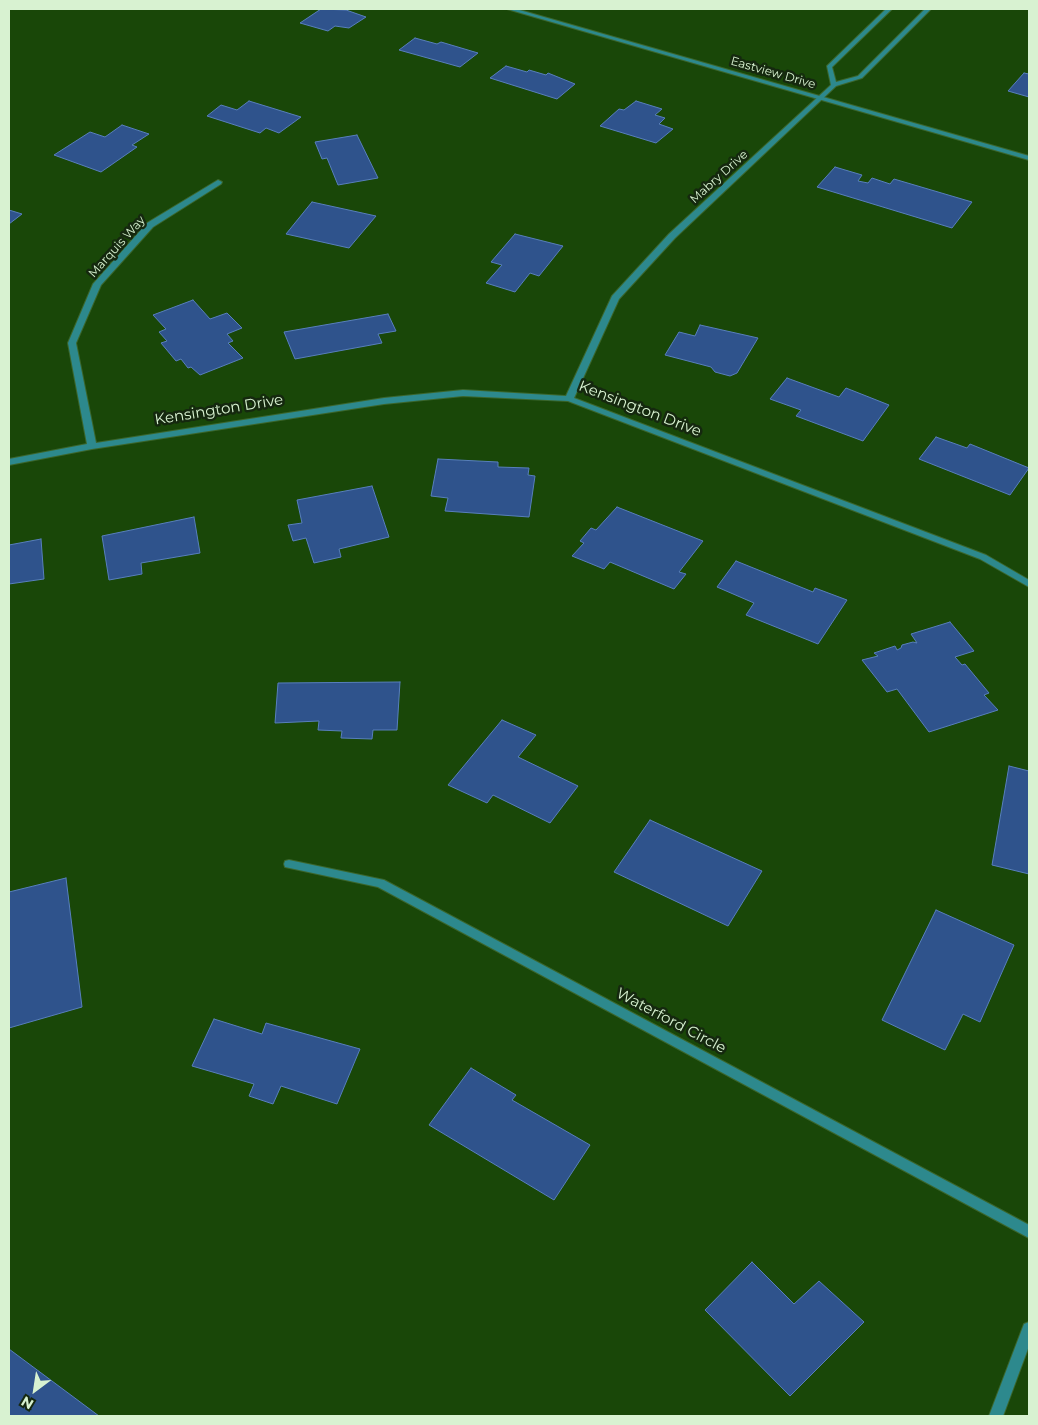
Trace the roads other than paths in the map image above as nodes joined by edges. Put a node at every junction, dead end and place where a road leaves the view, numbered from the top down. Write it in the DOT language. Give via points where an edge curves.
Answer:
graph roads {
  1 [pos="510,9"];
  2 [pos="889,9"];
  3 [pos="928,9"];
  4 [pos="834,85"];
  5 [pos="822,98"];
  6 [pos="1029,158"];
  7 [pos="218,182"];
  8 [pos="569,399"];
  9 [pos="92,446"];
  10 [pos="9,462"];
  11 [pos="1029,584"];
  12 [pos="289,864"];
  13 [pos="1029,1232"];
  14 [pos="1029,1329"];
  15 [pos="996,1416"];
  1 -- 5 [label="street, Eastview Drive"];
  2 -- 4 [label="street" via="829,67"];
  3 -- 4 [label="street" via="860,77"];
  4 -- 5 [label="street, Mabry Drive"];
  5 -- 6 [label="street, Eastview Drive"];
  5 -- 8 [label="street, Mabry Drive" via="672,236 615,298"];
  7 -- 9 [label="street, Marquis Way" via="150,225 97,284 72,343"];
  8 -- 9 [label="street, Kensington Drive" via="463,393 384,401"];
  8 -- 11 [label="street, Kensington Drive" via="983,557"];
  9 -- 10 [label="street, Kensington Drive"];
  12 -- 13 [label="street, Waterford Circle" via="380,883"];
  14 -- 15 [label="street"];
}
